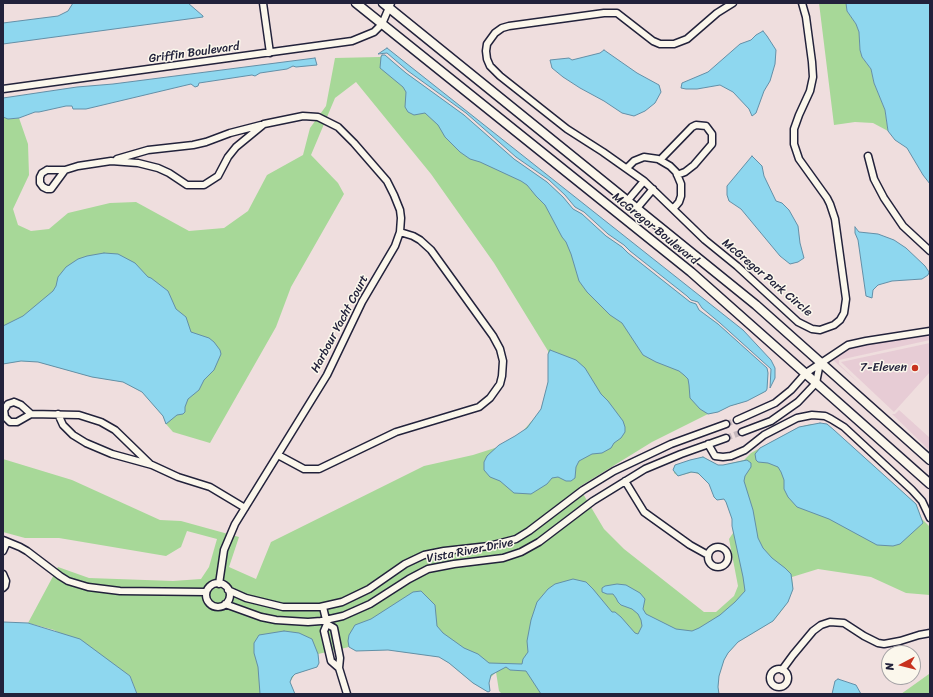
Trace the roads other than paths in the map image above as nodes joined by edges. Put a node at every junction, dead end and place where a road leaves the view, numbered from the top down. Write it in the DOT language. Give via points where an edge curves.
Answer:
graph roads {
  1 [pos="263,3"];
  2 [pos="356,3"];
  3 [pos="733,3"];
  4 [pos="802,3"];
  5 [pos="388,4"];
  6 [pos="382,24"];
  7 [pos="270,53"];
  8 [pos="3,90"];
  9 [pos="264,124"];
  10 [pos="868,156"];
  11 [pos="111,160"];
  12 [pos="660,160"];
  13 [pos="627,168"];
  14 [pos="65,170"];
  15 [pos="678,175"];
  16 [pos="644,181"];
  17 [pos="653,189"];
  18 [pos="628,200"];
  19 [pos="638,208"];
  20 [pos="673,209"];
  21 [pos="400,232"];
  22 [pos="930,251"];
  23 [pos="930,331"];
  24 [pos="820,363"];
  25 [pos="806,373"];
  26 [pos="816,383"];
  27 [pos="31,414"];
  28 [pos="58,414"];
  29 [pos="737,420"];
  30 [pos="726,424"];
  31 [pos="742,432"];
  32 [pos="726,438"];
  33 [pos="708,444"];
  34 [pos="278,455"];
  35 [pos="929,456"];
  36 [pos="152,466"];
  37 [pos="625,481"];
  38 [pos="930,484"];
  39 [pos="245,508"];
  40 [pos="930,518"];
  41 [pos="5,541"];
  42 [pos="3,551"];
  43 [pos="708,555"];
  44 [pos="3,574"];
  45 [pos="220,584"];
  46 [pos="3,588"];
  47 [pos="228,590"];
  48 [pos="206,592"];
  49 [pos="225,604"];
  50 [pos="323,607"];
  51 [pos="327,622"];
  52 [pos="930,633"];
  53 [pos="337,644"];
  54 [pos="328,646"];
  55 [pos="339,668"];
  56 [pos="782,670"];
  57 [pos="347,694"];
  1 -- 7 [label="street"];
  2 -- 6 [label="main road, McGregor Boulevard"];
  3 -- 13 [label="street, McGregor Park Circle" via="687,39 674,44 653,41 623,17 610,12 509,26 494,33 490,38 486,51 487,59 495,72 567,129"];
  4 -- 20 [label="street, McGregor Park Circle" via="813,77 810,92 794,129 794,144 799,159 828,198 833,212 846,299 844,314 834,325 820,330 798,322"];
  5 -- 6 [label="street"];
  5 -- 18 [label="main road, McGregor Boulevard"];
  6 -- 7 [label="street, Griffin Boulevard" via="374,32 352,41"];
  6 -- 25 [label="main road, McGregor Boulevard" via="690,272"];
  7 -- 8 [label="street, Griffin Boulevard"];
  9 -- 11 [label="street, Harbour Yacht Court" via="193,146 148,150"];
  9 -- 11 [label="street, Harbour Yacht Court" via="236,147 218,176 204,185 187,185 158,168"];
  9 -- 21 [label="street, Harbour Yacht Court" via="303,116 318,117 338,127 387,181 400,210"];
  10 -- 22 [label="street" via="874,178 884,198 903,226"];
  11 -- 14 [label="street, Harbour Yacht Court"];
  12 -- 13 [label="street" via="644,158 634,161"];
  12 -- 15 [label="street"];
  12 -- 15 [label="street" via="692,127 706,126 712,134 712,144 694,165"];
  13 -- 16 [label="street, McGregor Park Circle"];
  15 -- 20 [label="street" via="681,196"];
  16 -- 17 [label="street, McGregor Park Circle"];
  16 -- 18 [label="street"];
  17 -- 19 [label="street"];
  17 -- 20 [label="street, McGregor Park Circle"];
  18 -- 19 [label="main road, McGregor Boulevard"];
  19 -- 24 [label="main road, McGregor Boulevard" via="756,305"];
  21 -- 34 [label="street, Harbour Yacht Court" via="327,374"];
  21 -- 34 [label="street" via="420,240 431,250 493,336 503,361 500,384 490,398 479,407 396,432 319,469 304,469"];
  23 -- 24 [label="street" via="848,345"];
  24 -- 25 [label="street"];
  24 -- 26 [label="street"];
  24 -- 35 [label="main road, McGregor Boulevard"];
  25 -- 26 [label="main road, McGregor Boulevard"];
  25 -- 29 [label="street" via="775,403"];
  26 -- 31 [label="street" via="798,402 779,416"];
  26 -- 38 [label="main road, McGregor Boulevard"];
  27 -- 28 [label="street"];
  28 -- 36 [label="street" via="63,425 86,443"];
  28 -- 36 [label="street" via="78,415 101,422 114,430"];
  30 -- 50 [label="street, Vista River Drive" via="666,446 614,471 574,496 516,539 489,546 424,555 405,564 357,596"];
  32 -- 33 [label="street, Vista River Drive"];
  33 -- 37 [label="street, Vista River Drive" via="662,461"];
  33 -- 40 [label="street" via="715,456 731,456 797,418 825,416 844,427 912,490"];
  34 -- 39 [label="street, Harbour Yacht Court"];
  36 -- 39 [label="street" via="210,486"];
  37 -- 43 [label="street" via="644,512"];
  37 -- 51 [label="street, Vista River Drive" via="593,500 539,542 521,552 503,558 428,569 370,604"];
  39 -- 45 [label="street, Harbour Yacht Court" via="226,541"];
  41 -- 42 [label="street"];
  41 -- 48 [label="street" via="28,551 60,576 74,583 111,590"];
  44 -- 46 [label="street" via="6,581"];
  45 -- 47 [label="street"];
  45 -- 48 [label="street" via="213,584"];
  47 -- 49 [label="street" via="229,598"];
  47 -- 50 [label="street, Vista River Drive" via="275,606"];
  48 -- 49 [label="street" via="206,599 210,605 218,607"];
  49 -- 51 [label="street, Vista River Drive" via="256,616 276,620"];
  50 -- 51 [label="street"];
  51 -- 53 [label="street" via="334,628"];
  51 -- 54 [label="street" via="324,631"];
  52 -- 56 [label="street" via="884,644 864,636 844,623 830,622 813,631"];
  53 -- 54 [label="street"];
  53 -- 55 [label="street"];
  54 -- 55 [label="street" via="331,661"];
  55 -- 57 [label="street"];
}
